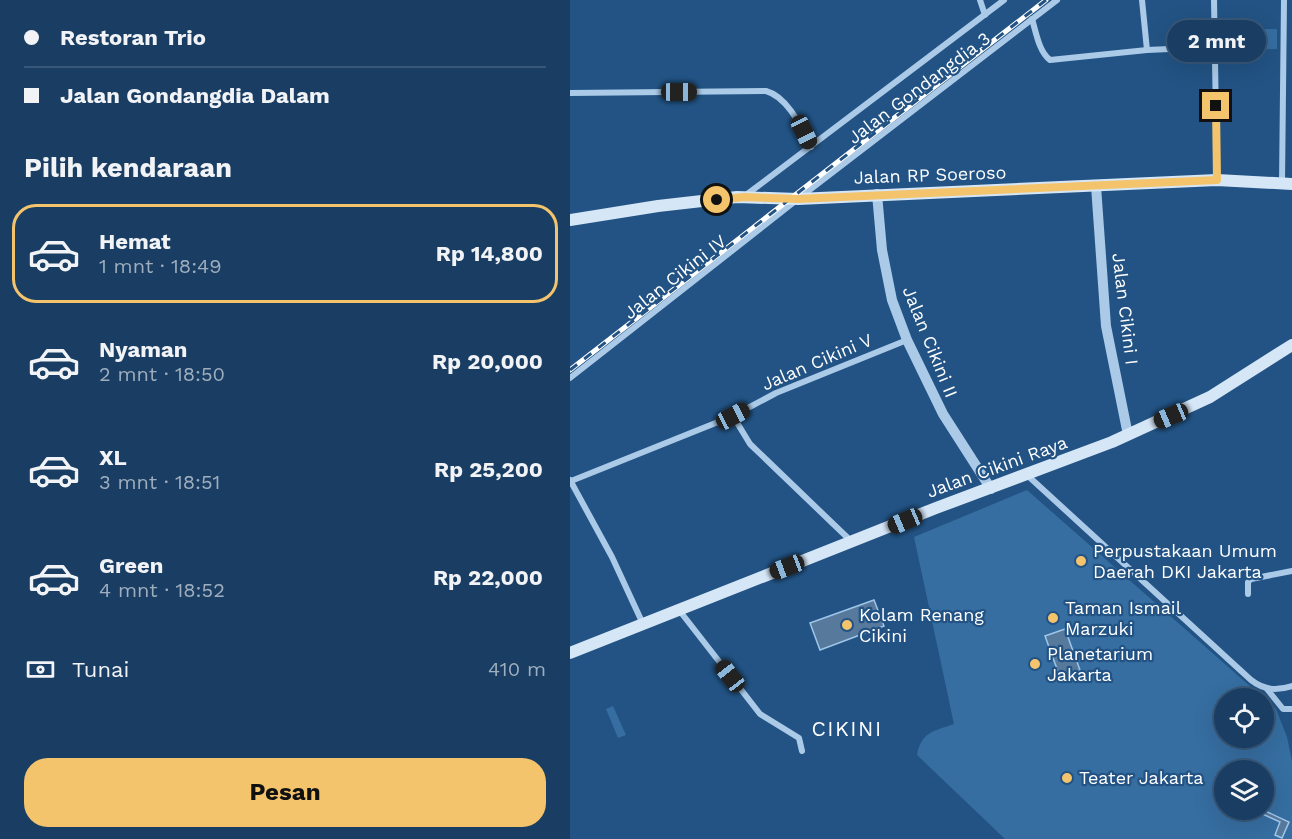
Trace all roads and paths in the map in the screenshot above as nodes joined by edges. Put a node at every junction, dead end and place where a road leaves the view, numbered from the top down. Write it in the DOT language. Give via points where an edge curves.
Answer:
graph roads {
  1 [pos="980,0"];
  2 [pos="1004,0"];
  3 [pos="1057,0"];
  4 [pos="1143,0"];
  5 [pos="1214,0"];
  6 [pos="1284,0"];
  7 [pos="985,15"];
  8 [pos="1032,19"];
  9 [pos="1215,47"];
  10 [pos="1147,50"];
  11 [pos="570,93"];
  12 [pos="811,147"];
  13 [pos="1217,180"];
  14 [pos="1287,184"];
  15 [pos="1096,186"];
  16 [pos="877,194"];
  17 [pos="744,197"];
  18 [pos="798,199"];
  19 [pos="570,220"];
  20 [pos="907,340"];
  21 [pos="1292,345"];
  22 [pos="570,378"];
  23 [pos="733,416"];
  24 [pos="1128,435"];
  25 [pos="1027,475"];
  26 [pos="571,480"];
  27 [pos="991,489"];
  28 [pos="852,542"];
  29 [pos="1292,571"];
  30 [pos="1248,594"];
  31 [pos="679,610"];
  32 [pos="643,624"];
  33 [pos="570,653"];
  34 [pos="1292,686"];
  35 [pos="1265,688"];
  36 [pos="1274,689"];
  37 [pos="1274,698"];
  38 [pos="1292,709"];
  39 [pos="802,751"];
  1 -- 7 [label="street"];
  2 -- 7 [label="street"];
  3 -- 8 [label="street, Jalan Gondangdia 3"];
  4 -- 10 [label="street"];
  5 -- 9 [label="street"];
  6 -- 14 [label="street"];
  7 -- 12 [label="street"];
  8 -- 10 [label="street" via="1047,58"];
  8 -- 18 [label="street, Jalan Gondangdia 3"];
  9 -- 10 [label="street"];
  9 -- 13 [label="street"];
  11 -- 12 [label="street" via="766,91 789,110"];
  12 -- 17 [label="street"];
  13 -- 14 [label="main road, Jalan RP Soeroso"];
  13 -- 15 [label="main road, Jalan RP Soeroso"];
  15 -- 16 [label="main road, Jalan RP Soeroso"];
  15 -- 24 [label="street, Jalan Cikini I" via="1106,326"];
  16 -- 18 [label="main road, Jalan RP Soeroso"];
  16 -- 20 [label="street, Jalan Cikini II" via="892,300"];
  17 -- 18 [label="main road, Jalan RP Soeroso"];
  17 -- 19 [label="main road, Jalan RP Soeroso"];
  18 -- 22 [label="street, Jalan Cikini IV"];
  20 -- 23 [label="street, Jalan Cikini V" via="776,393"];
  20 -- 27 [label="street, Jalan Cikini II" via="943,414"];
  21 -- 24 [label="main road, Jalan Cikini Raya" via="1210,397"];
  23 -- 26 [label="street, Jalan Cikini V"];
  23 -- 28 [label="street" via="750,444"];
  24 -- 25 [label="main road, Jalan Cikini Raya"];
  25 -- 27 [label="main road, Jalan Cikini Raya"];
  25 -- 35 [label="street" via="1243,674"];
  26 -- 32 [label="street"];
  27 -- 28 [label="main road, Jalan Cikini Raya"];
  28 -- 31 [label="main road, Jalan Cikini Raya"];
  29 -- 30 [label="street" via="1251,579"];
  31 -- 32 [label="main road, Jalan Cikini Raya"];
  31 -- 39 [label="street" via="760,714 799,738"];
  32 -- 33 [label="main road, Jalan Cikini Raya"];
  34 -- 36 [label="street"];
  37 -- 38 [label="street" via="1283,709"];
}
